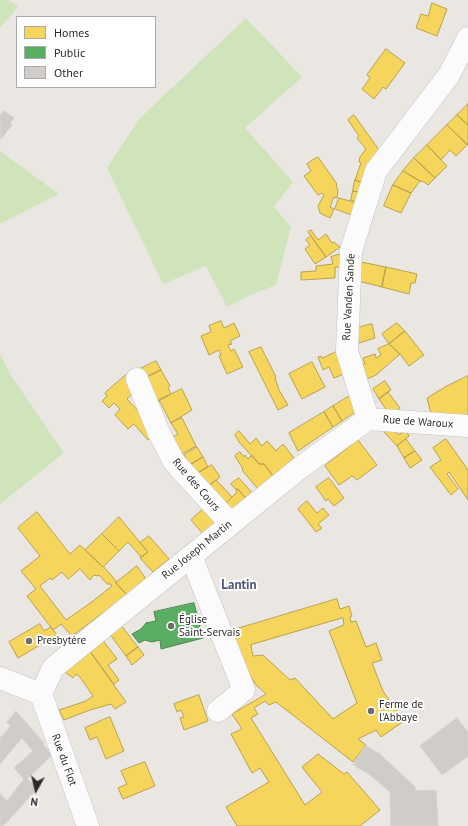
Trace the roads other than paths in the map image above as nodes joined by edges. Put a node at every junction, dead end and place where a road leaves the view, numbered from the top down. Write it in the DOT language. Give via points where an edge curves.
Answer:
graph roads {
  1 [pos="468,38"];
  2 [pos="138,379"];
  3 [pos="368,419"];
  4 [pos="468,426"];
  5 [pos="230,523"];
  6 [pos="191,556"];
  7 [pos="0,678"];
  8 [pos="41,694"];
  9 [pos="218,711"];
  10 [pos="88,826"];
  1 -- 3 [label="street, Rue Vanden Sande" via="449,75 376,171 351,251 347,351"];
  2 -- 5 [label="street, Rue des Cours" via="159,433 174,462"];
  3 -- 4 [label="street, Rue de Waroux"];
  3 -- 5 [label="street, Rue Joseph Martin"];
  5 -- 6 [label="street, Rue Joseph Martin"];
  6 -- 8 [label="street, Rue Joseph Martin" via="53,668"];
  6 -- 9 [label="street" via="244,690"];
  7 -- 8 [label="street"];
  8 -- 10 [label="street, Rue du Flot"];
}
